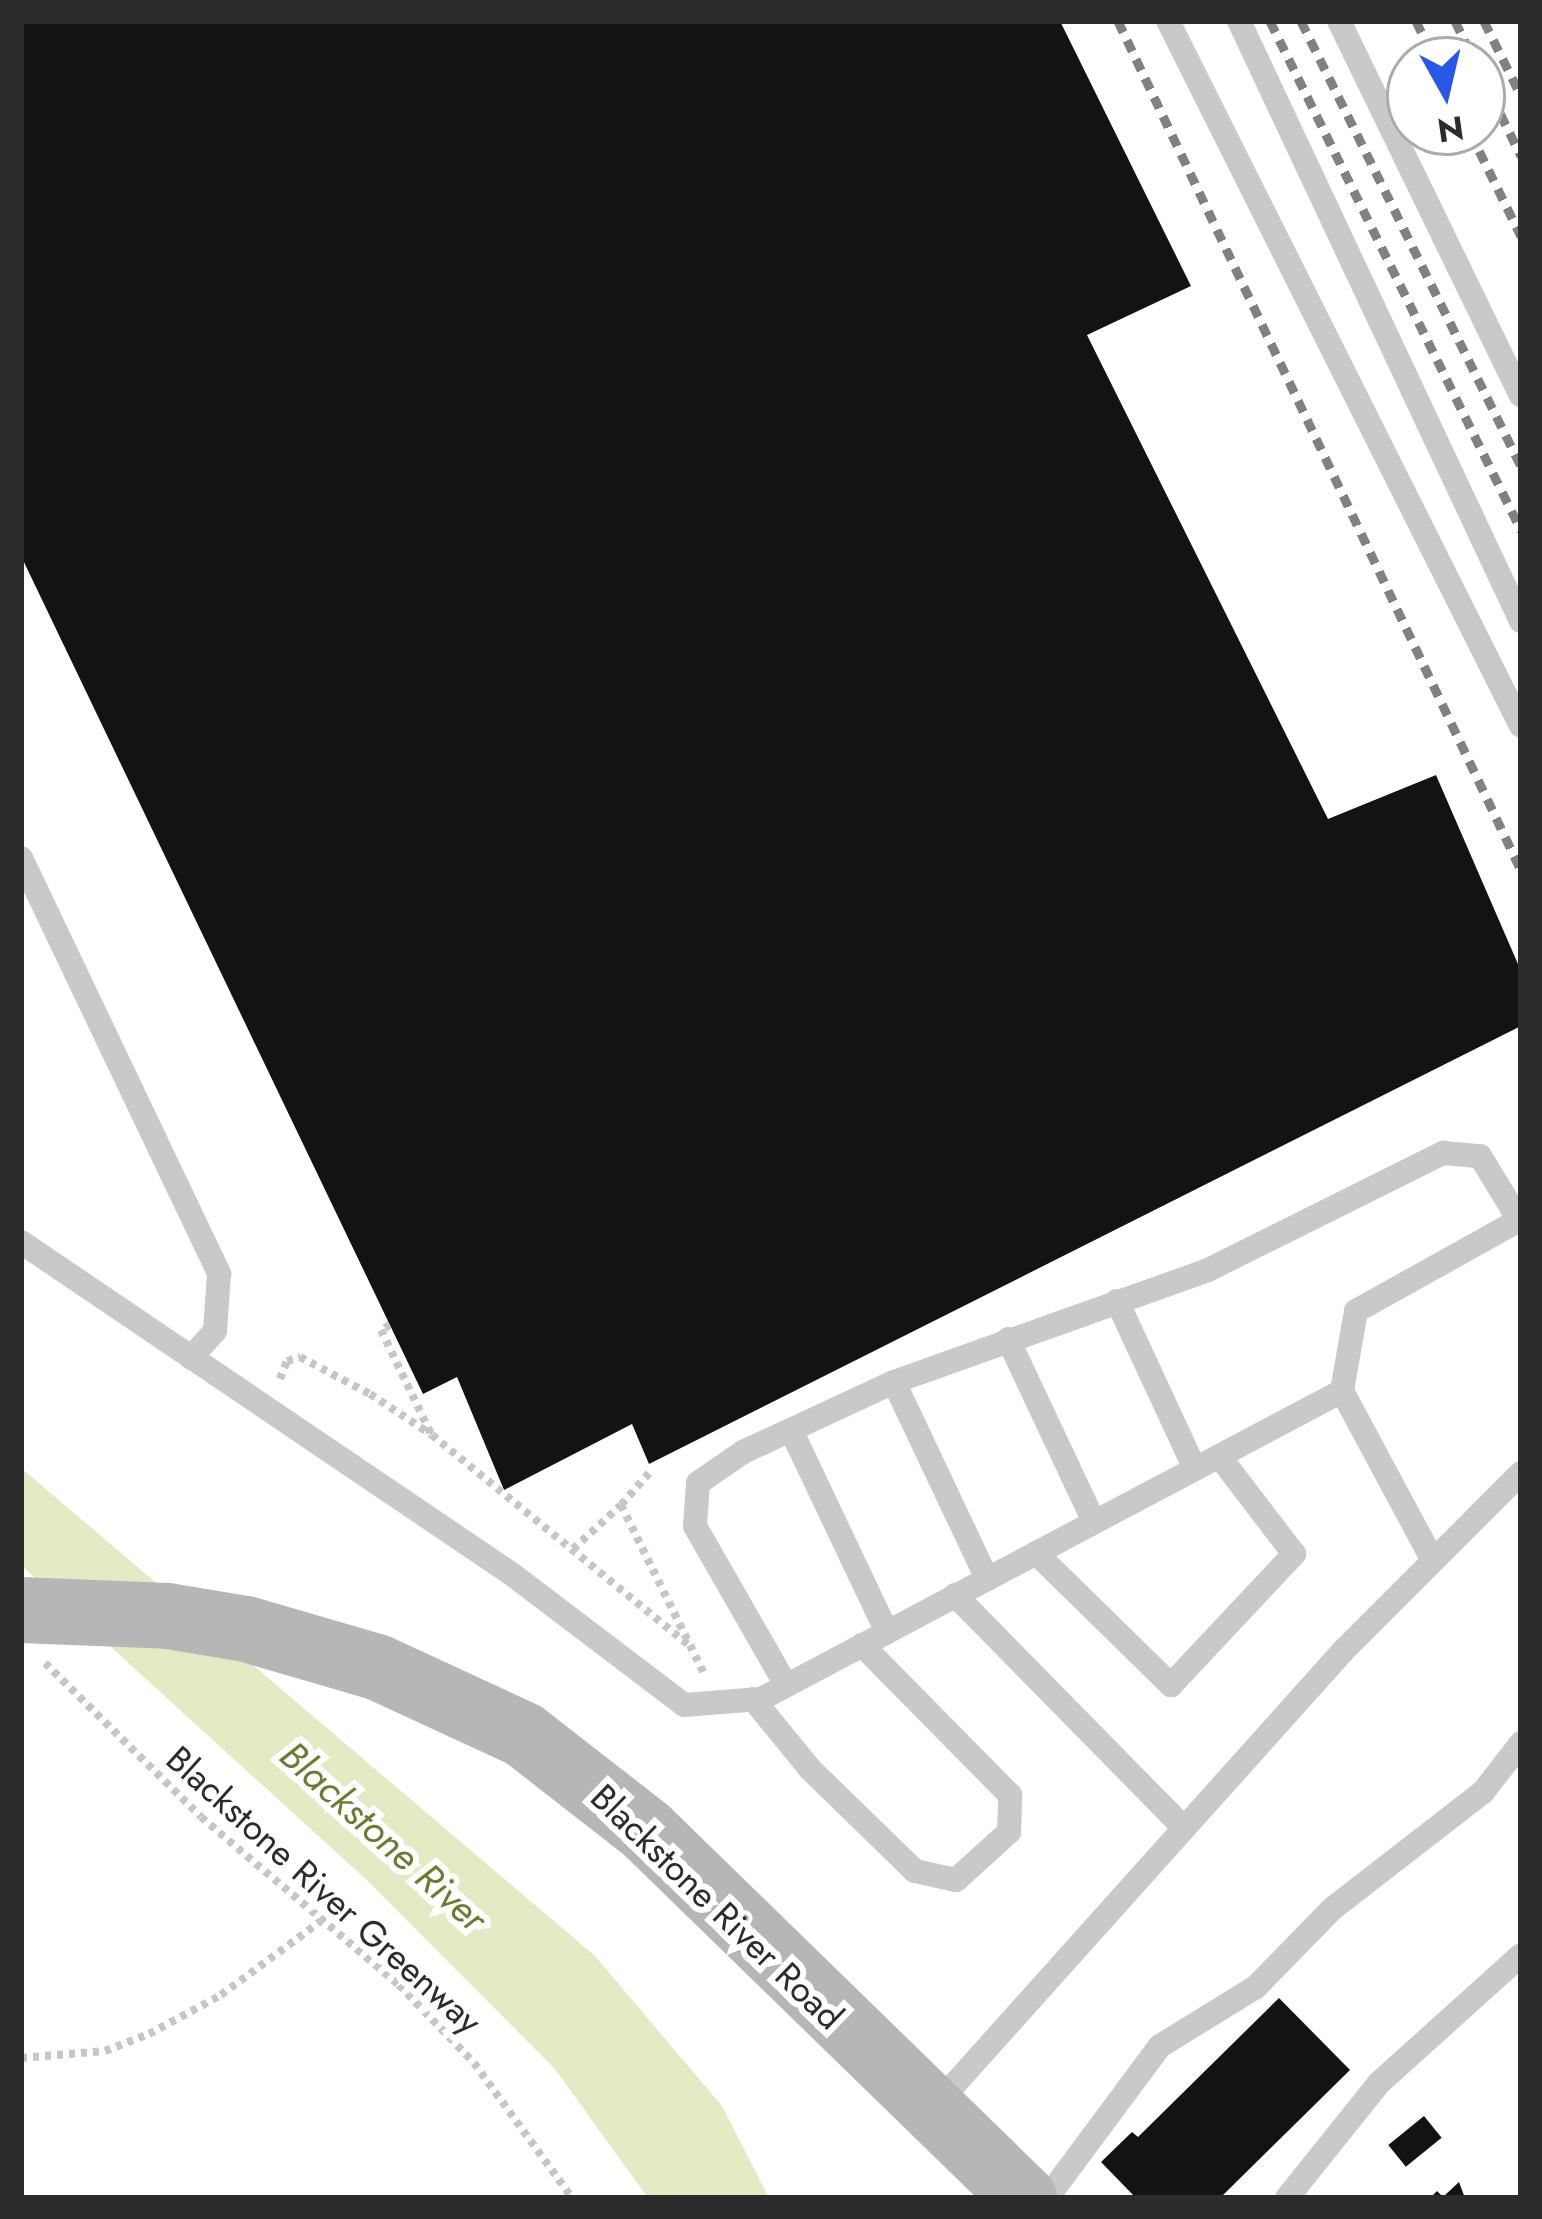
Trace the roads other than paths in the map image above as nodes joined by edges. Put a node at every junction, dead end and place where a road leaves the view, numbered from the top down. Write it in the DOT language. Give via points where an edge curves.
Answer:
graph roads {
  1 [pos="1168,21"];
  2 [pos="1239,21"];
  3 [pos="1339,21"];
  4 [pos="1521,395"];
  5 [pos="1521,621"];
  6 [pos="1521,726"];
  7 [pos="21,858"];
  8 [pos="1520,1219"];
  9 [pos="21,1242"];
  10 [pos="1117,1301"];
  11 [pos="1008,1339"];
  12 [pos="191,1358"];
  13 [pos="894,1382"];
  14 [pos="1342,1390"];
  15 [pos="790,1430"];
  16 [pos="1219,1456"];
  17 [pos="1195,1469"];
  18 [pos="1521,1473"];
  19 [pos="1094,1522"];
  20 [pos="1036,1552"];
  21 [pos="1432,1559"];
  22 [pos="987,1579"];
  23 [pos="955,1595"];
  24 [pos="29,1632"];
  25 [pos="887,1632"];
  26 [pos="862,1645"];
  27 [pos="786,1685"];
  28 [pos="753,1699"];
  29 [pos="1521,1743"];
  30 [pos="1184,1828"];
  31 [pos="1521,1955"];
  32 [pos="929,2112"];
  33 [pos="1024,2198"];
  34 [pos="1047,2198"];
  35 [pos="1287,2198"];
  1 -- 6 [label="lane"];
  2 -- 5 [label="lane"];
  3 -- 4 [label="lane"];
  7 -- 12 [label="lane" via="219,1274 215,1331"];
  8 -- 10 [label="lane" via="1480,1156 1443,1153 1208,1270"];
  8 -- 14 [label="lane" via="1356,1311"];
  9 -- 12 [label="lane"];
  10 -- 11 [label="lane"];
  10 -- 17 [label="lane"];
  11 -- 13 [label="lane"];
  11 -- 19 [label="lane"];
  12 -- 28 [label="lane" via="513,1575 684,1706"];
  13 -- 15 [label="lane"];
  13 -- 22 [label="lane"];
  14 -- 16 [label="lane"];
  14 -- 21 [label="lane"];
  15 -- 25 [label="lane"];
  15 -- 27 [label="lane" via="698,1483 695,1526"];
  16 -- 17 [label="lane"];
  16 -- 20 [label="lane" via="1294,1554 1172,1685"];
  17 -- 19 [label="lane"];
  18 -- 21 [label="lane"];
  19 -- 20 [label="lane"];
  20 -- 22 [label="lane"];
  21 -- 30 [label="lane"];
  22 -- 23 [label="lane"];
  23 -- 25 [label="lane"];
  23 -- 30 [label="lane"];
  24 -- 32 [label="main road, Blackstone River Road" via="168,1616 246,1629 460,1701 524,1735 646,1830"];
  25 -- 26 [label="lane"];
  26 -- 27 [label="lane"];
  26 -- 28 [label="lane" via="1010,1795 1009,1832 956,1880 915,1871 810,1769"];
  27 -- 28 [label="lane"];
  29 -- 34 [label="lane" via="1483,1792 1332,1909 1256,1987 1160,2046"];
  30 -- 32 [label="lane"];
  31 -- 35 [label="lane" via="1379,2083"];
  32 -- 33 [label="main road, Blackstone River Road"];
}
